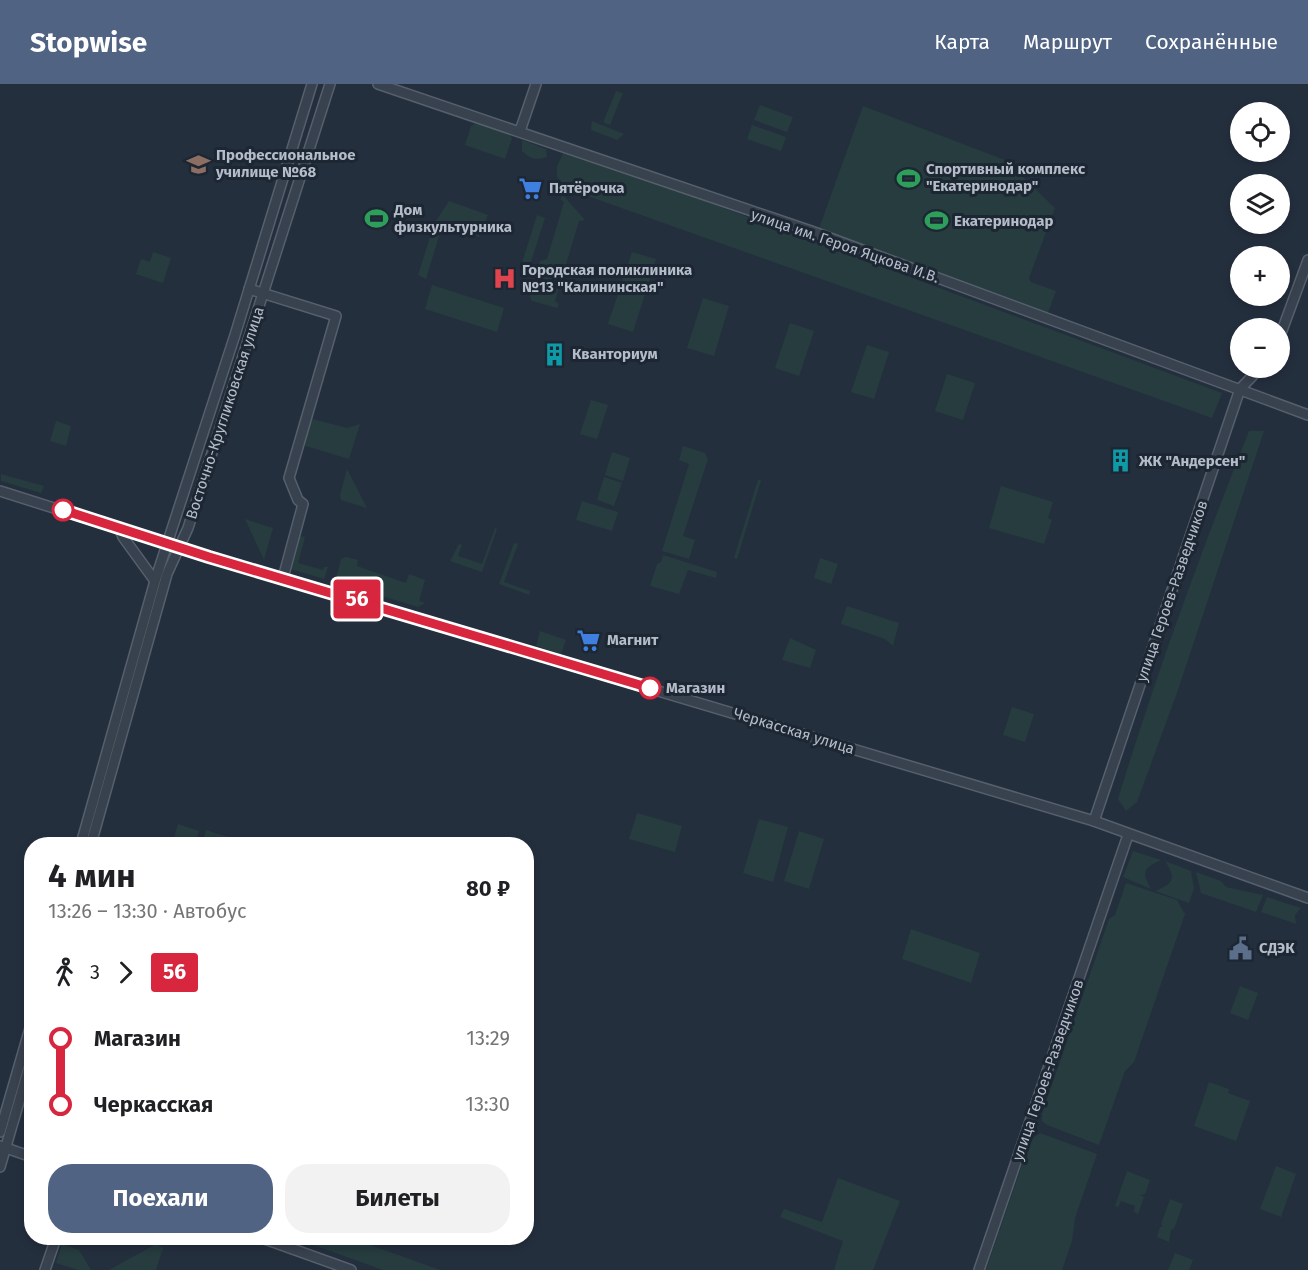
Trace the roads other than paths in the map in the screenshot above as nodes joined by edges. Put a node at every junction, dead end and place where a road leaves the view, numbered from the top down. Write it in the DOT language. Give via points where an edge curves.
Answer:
graph roads {
  1 [pos="312,84"];
  2 [pos="330,84"];
  3 [pos="378,84"];
  4 [pos="536,84"];
  5 [pos="520,130"];
  6 [pos="1308,260"];
  7 [pos="249,289"];
  8 [pos="264,294"];
  9 [pos="1287,318"];
  10 [pos="1251,378"];
  11 [pos="1240,390"];
  12 [pos="1308,415"];
  13 [pos="0,491"];
  14 [pos="119,527"];
  15 [pos="168,542"];
  16 [pos="181,547"];
  17 [pos="283,578"];
  18 [pos="155,581"];
  19 [pos="1094,821"];
  20 [pos="1128,835"];
  21 [pos="83,837"];
  22 [pos="93,837"];
  23 [pos="1308,898"];
  24 [pos="24,1049"];
  25 [pos="24,1082"];
  26 [pos="0,1132"];
  27 [pos="3,1146"];
  28 [pos="24,1154"];
  29 [pos="0,1167"];
  30 [pos="54,1245"];
  31 [pos="281,1245"];
  32 [pos="45,1270"];
  33 [pos="351,1270"];
  34 [pos="979,1270"];
  1 -- 7 [label="street, Восточно-Кругликовская улица"];
  2 -- 8 [label="street, Восточно-Кругликовская улица"];
  3 -- 5 [label="street, улица им. Героя Яцкова И.В."];
  4 -- 5 [label="street"];
  5 -- 11 [label="street, улица им. Героя Яцкова И.В." via="721,203 811,231"];
  6 -- 9 [label="street"];
  7 -- 8 [label="street"];
  7 -- 15 [label="street, Восточно-Кругликовская улица"];
  8 -- 16 [label="street, Восточно-Кругликовская улица"];
  8 -- 17 [label="street" via="336,316 288,478 303,504"];
  10 -- 11 [label="street, улица Героев-Разведчиков"];
  11 -- 12 [label="street, улица им. Героя Яцкова И.В."];
  11 -- 19 [label="street, улица Героев-Разведчиков"];
  13 -- 14 [label="street, Черкасская улица"];
  14 -- 15 [label="street, Черкасская улица"];
  14 -- 18 [label="street"];
  15 -- 16 [label="street, Черкасская улица"];
  15 -- 18 [label="street, Восточно-Кругликовская улица"];
  16 -- 17 [label="street, Черкасская улица"];
  16 -- 22 [label="street, Восточно-Кругликовская улица" via="167,574"];
  17 -- 19 [label="street, Черкасская улица"];
  18 -- 21 [label="street, Восточно-Кругликовская улица"];
  19 -- 20 [label="street, Черкасская улица"];
  20 -- 23 [label="street, Черкасская улица"];
  20 -- 34 [label="street, улица Героев-Разведчиков"];
  24 -- 26 [label="street"];
  25 -- 27 [label="street"];
  27 -- 28 [label="street"];
  27 -- 29 [label="street"];
  30 -- 32 [label="street"];
  31 -- 33 [label="street"];
}
